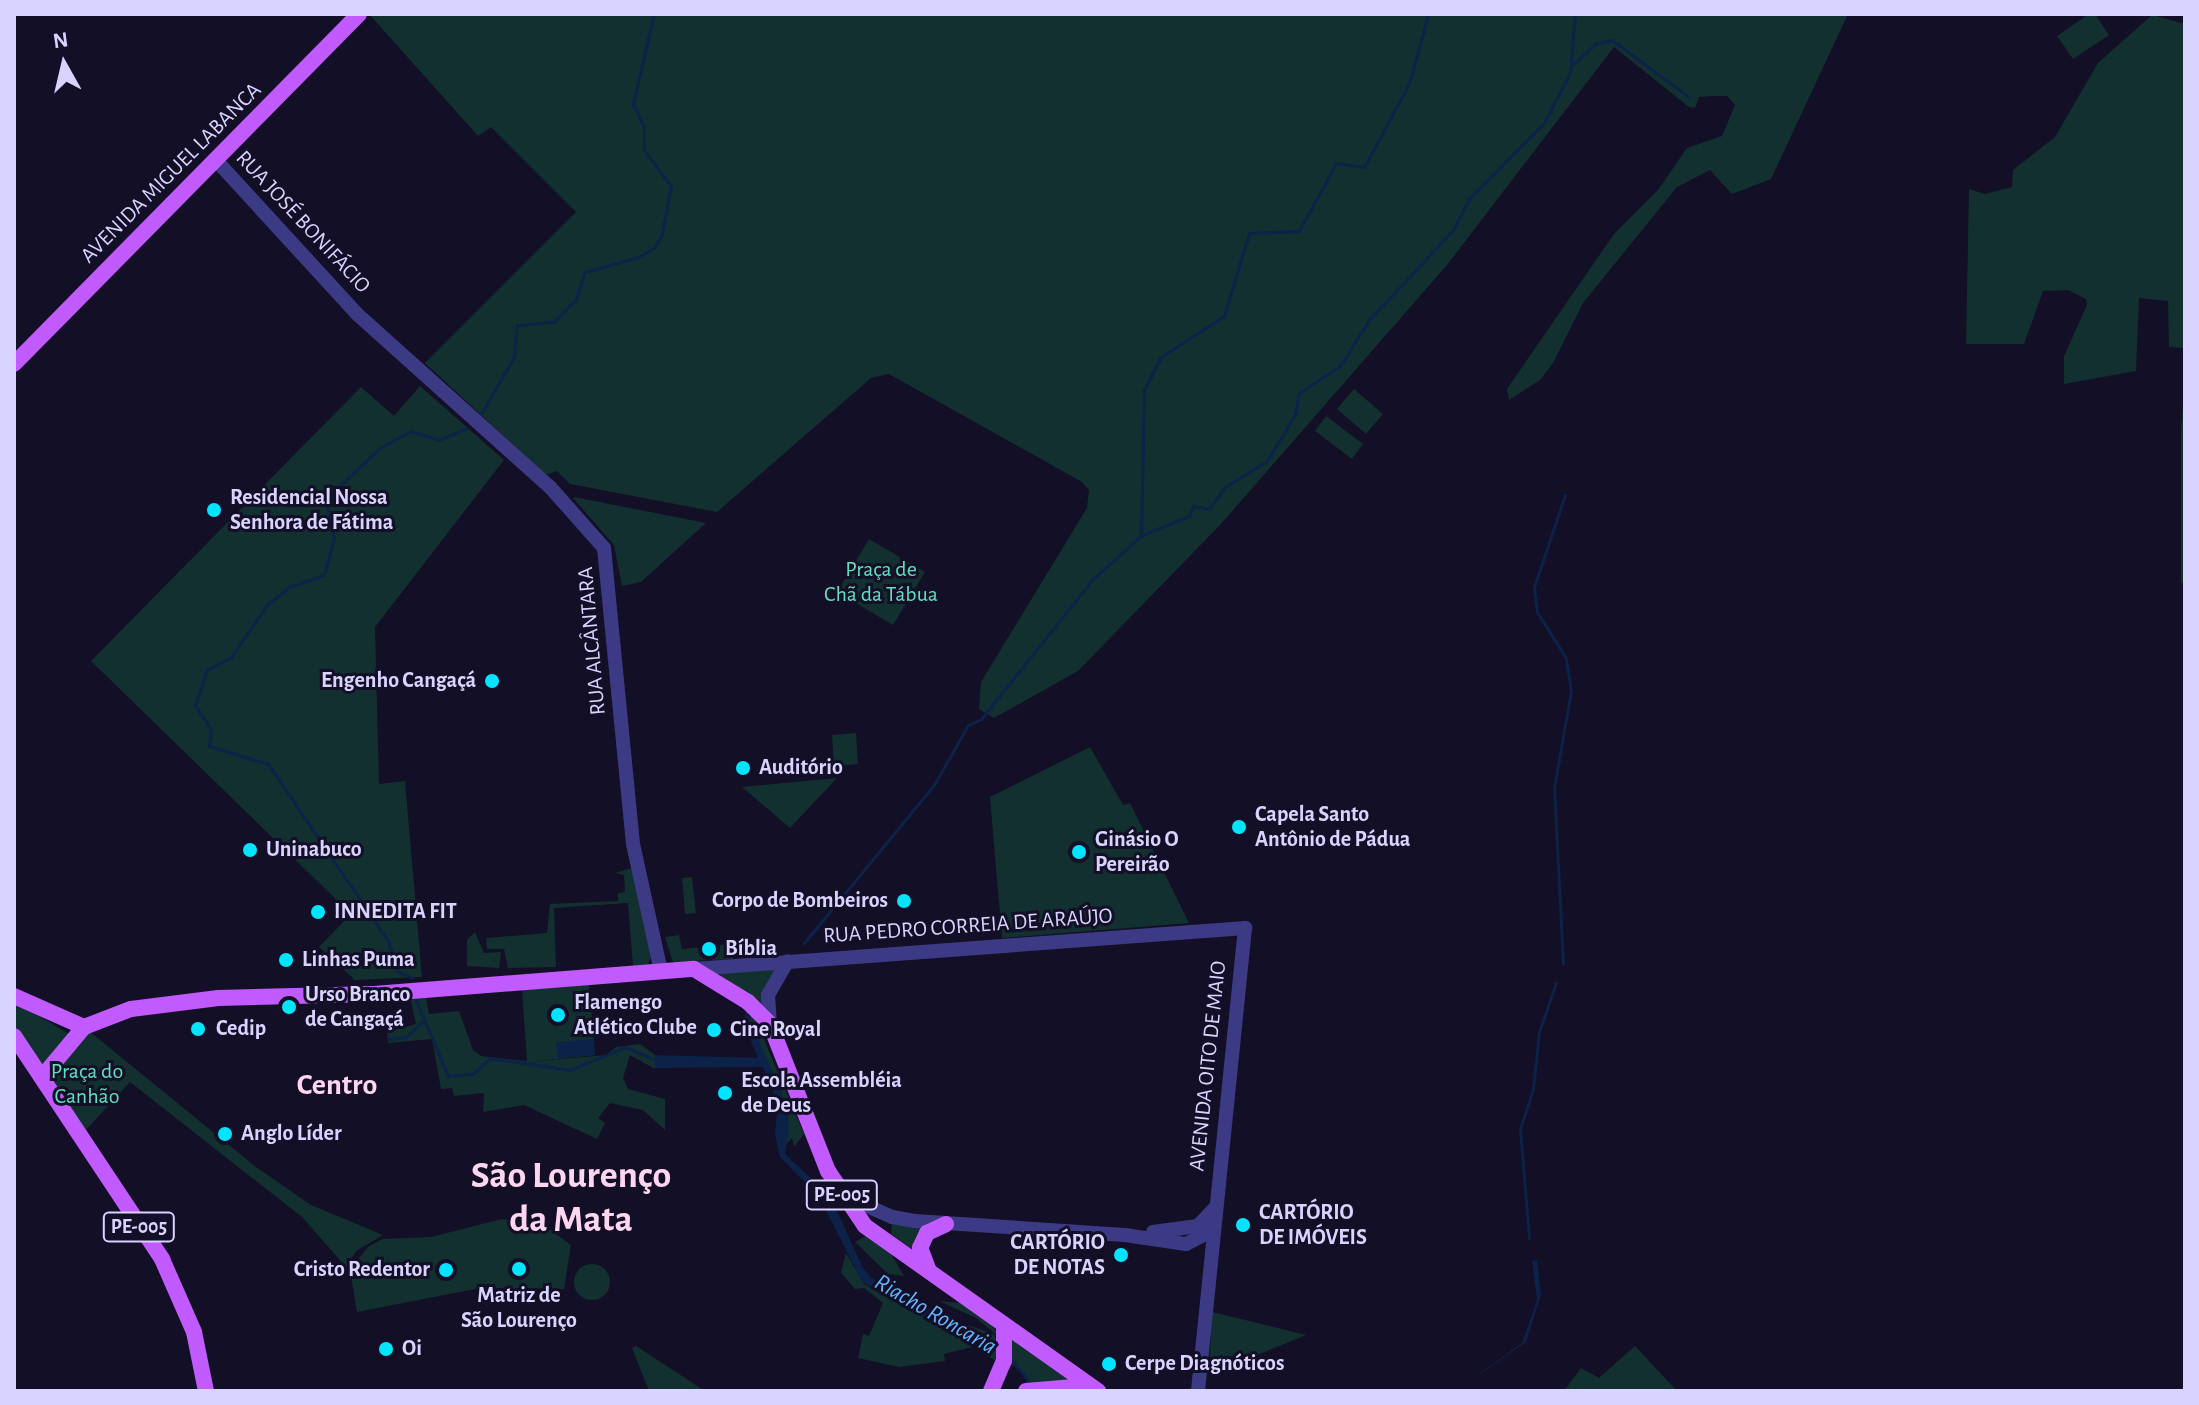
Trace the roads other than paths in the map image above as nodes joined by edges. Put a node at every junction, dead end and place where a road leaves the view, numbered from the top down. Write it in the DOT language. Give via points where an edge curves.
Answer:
graph roads {
  1 [pos="359,14"];
  2 [pos="215,159"];
  3 [pos="357,314"];
  4 [pos="14,364"];
  5 [pos="1245,928"];
  6 [pos="788,961"];
  7 [pos="694,969"];
  8 [pos="661,971"];
  9 [pos="14,996"];
  10 [pos="770,1024"];
  11 [pos="84,1027"];
  12 [pos="14,1036"];
  13 [pos="43,1076"];
  14 [pos="840,1192"];
  15 [pos="1215,1208"];
  16 [pos="946,1224"];
  17 [pos="1186,1227"];
  18 [pos="1125,1235"];
  19 [pos="1208,1240"];
  20 [pos="1186,1244"];
  21 [pos="930,1273"];
  22 [pos="1208,1280"];
  23 [pos="1005,1335"];
  24 [pos="1093,1389"];
  25 [pos="206,1391"];
  26 [pos="991,1391"];
  27 [pos="1026,1391"];
  28 [pos="1198,1391"];
  1 -- 2 [label="main road, AVENIDA MIGUEL LABANCA"];
  2 -- 3 [label="street, RUA JOSÉ BONIFÁCIO"];
  2 -- 4 [label="main road, AVENIDA MIGUEL LABANCA"];
  3 -- 8 [label="street, RUA ALCÂNTARA" via="550,487 604,548 631,829"];
  5 -- 6 [label="street, RUA PEDRO CORREIA DE ARAÚJO"];
  5 -- 15 [label="street, AVENIDA OITO DE MAIO"];
  6 -- 7 [label="street, RUA PEDRO CORREIA DE ARAÚJO"];
  6 -- 10 [label="street" via="768,995"];
  7 -- 8 [label="main road"];
  7 -- 10 [label="main road, PE-005" via="751,1005"];
  8 -- 11 [label="main road" via="374,994 207,999 131,1009"];
  9 -- 11 [label="main road"];
  10 -- 14 [label="main road, PE-005"];
  11 -- 13 [label="main road"];
  12 -- 13 [label="main road, PE-005"];
  13 -- 25 [label="main road, PE-005" via="162,1259 194,1332"];
  14 -- 16 [label="street" via="892,1217"];
  14 -- 21 [label="main road, PE-005" via="865,1226"];
  15 -- 17 [label="street" via="1203,1223"];
  15 -- 19 [label="street, AVENIDA OITO DE MAIO"];
  16 -- 18 [label="street"];
  16 -- 21 [label="main road" via="927,1233 920,1248"];
  17 -- 18 [label="street"];
  17 -- 19 [label="street"];
  18 -- 20 [label="street"];
  19 -- 20 [label="street"];
  19 -- 22 [label="street, AVENIDA OITO DE MAIO"];
  20 -- 22 [label="street" via="1201,1258"];
  21 -- 23 [label="main road, PE-005"];
  22 -- 28 [label="street, AVENIDA OITO DE MAIO"];
  23 -- 24 [label="main road, PE-005"];
  23 -- 26 [label="main road" via="1002,1367"];
  24 -- 27 [label="main road, PE-005"];
}
